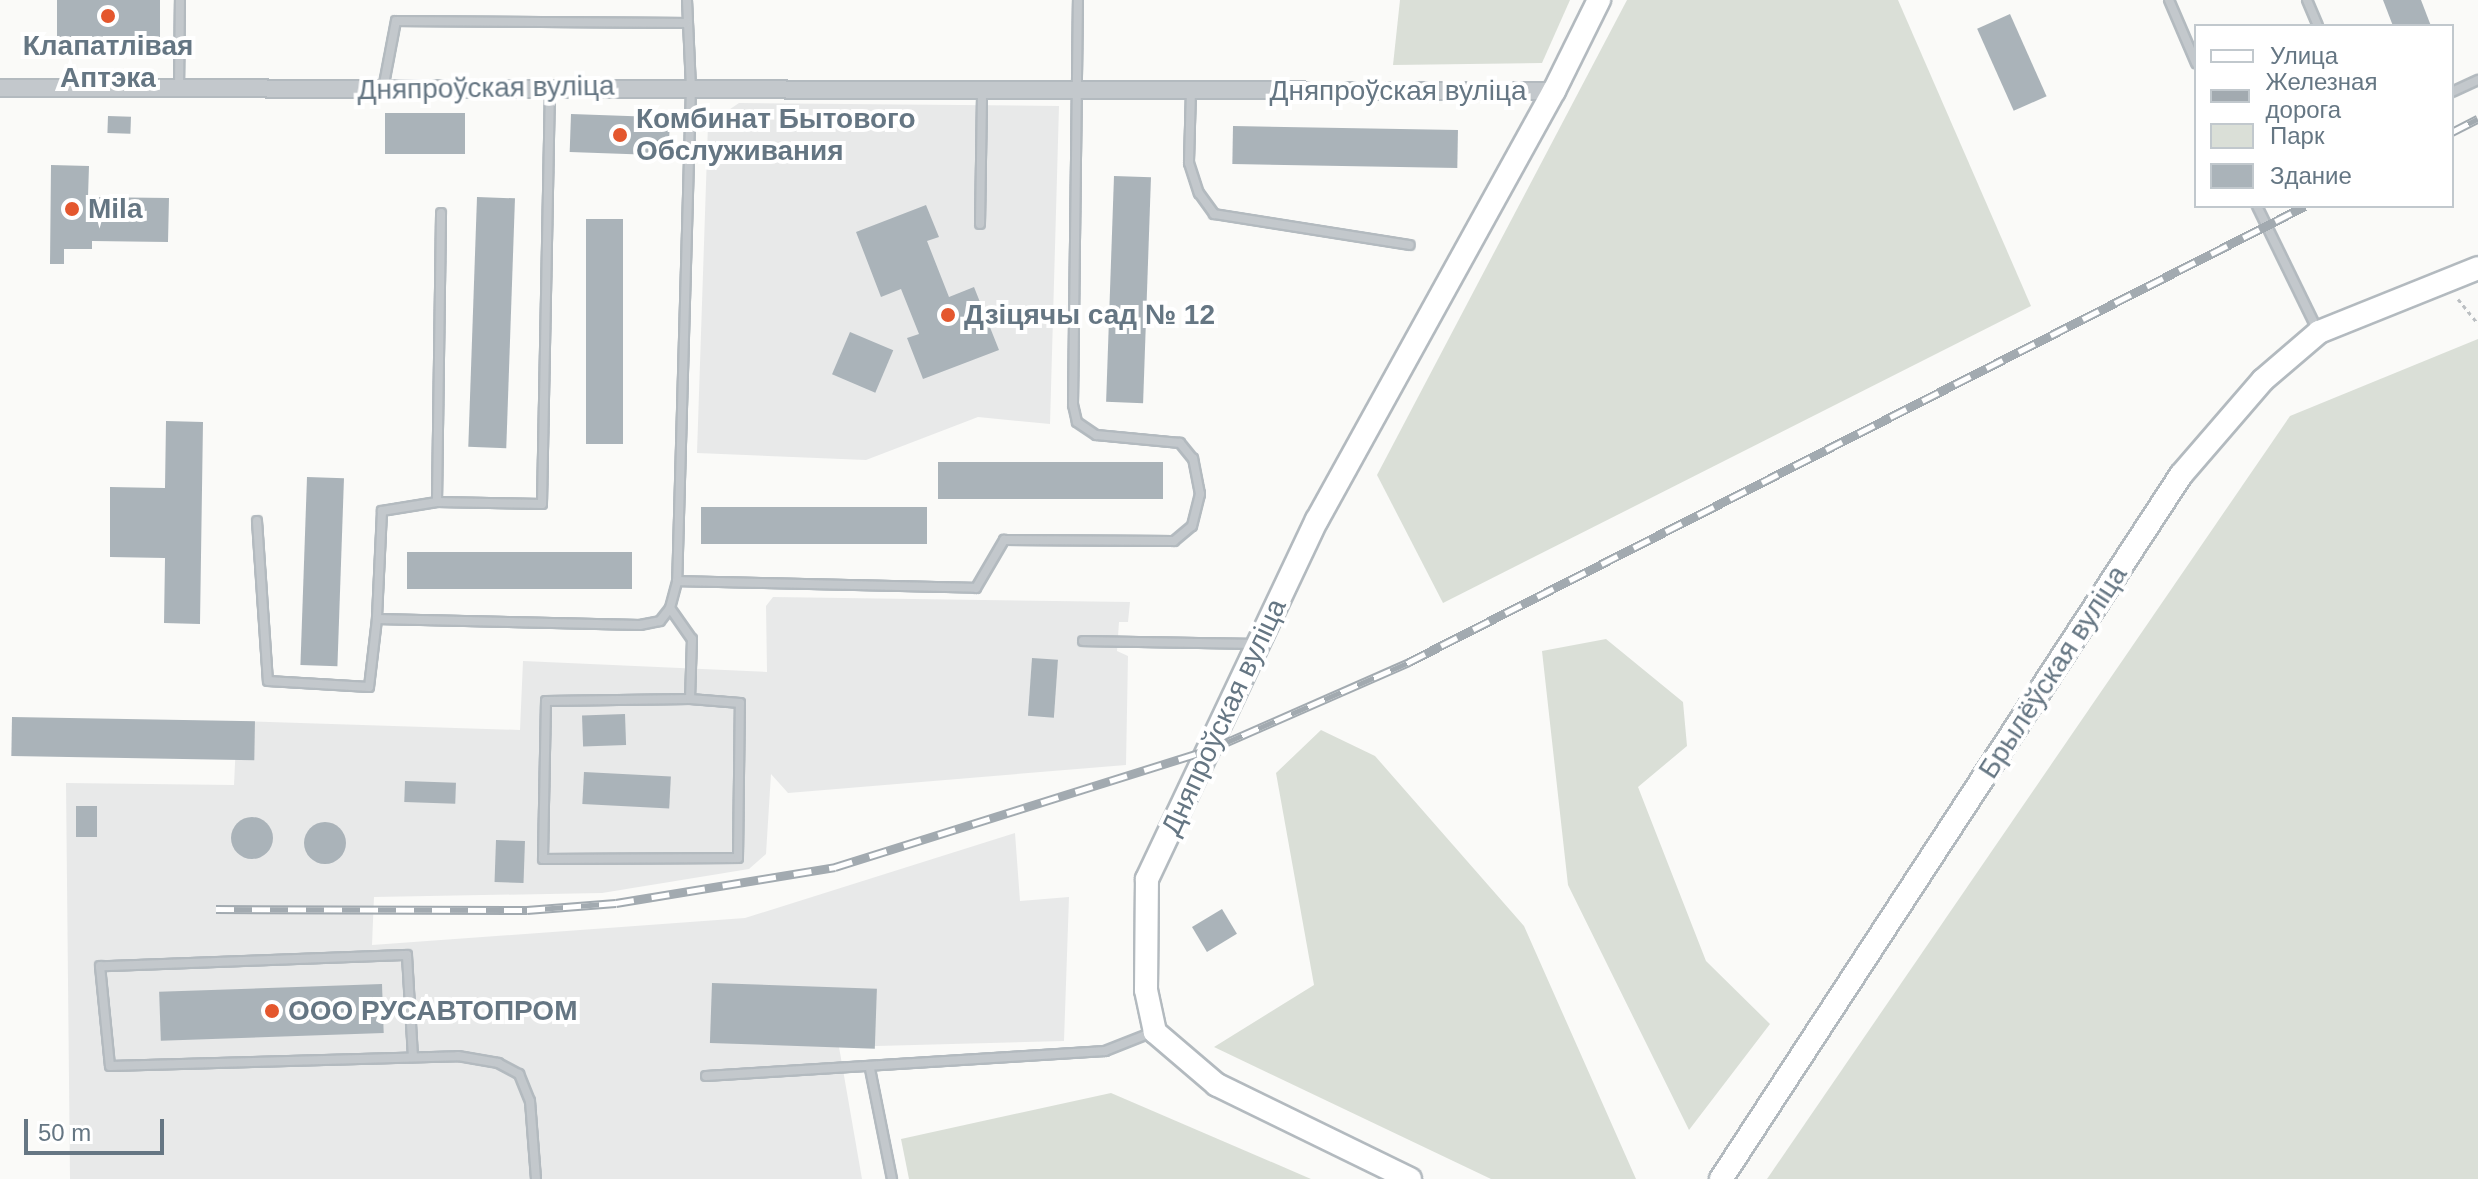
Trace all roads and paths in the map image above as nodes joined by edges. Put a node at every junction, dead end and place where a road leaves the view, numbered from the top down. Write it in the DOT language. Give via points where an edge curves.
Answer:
graph roads {
  1 [pos="180,0"];
  2 [pos="687,0"];
  3 [pos="1078,0"];
  4 [pos="1599,0"];
  5 [pos="2169,0"];
  6 [pos="2307,0"];
  7 [pos="686,23"];
  8 [pos="2317,24"];
  9 [pos="2194,58"];
  10 [pos="2478,80"];
  11 [pos="550,86"];
  12 [pos="691,87"];
  13 [pos="0,88"];
  14 [pos="383,89"];
  15 [pos="179,90"];
  16 [pos="1191,90"];
  17 [pos="982,91"];
  18 [pos="1077,91"];
  19 [pos="1554,91"];
  20 [pos="2454,91"];
  21 [pos="2258,208"];
  22 [pos="441,213"];
  23 [pos="980,224"];
  24 [pos="1410,245"];
  25 [pos="2478,268"];
  26 [pos="2444,280"];
  27 [pos="2478,324"];
  28 [pos="2319,332"];
  29 [pos="437,502"];
  30 [pos="257,521"];
  31 [pos="677,581"];
  32 [pos="670,608"];
  33 [pos="377,619"];
  34 [pos="1083,641"];
  35 [pos="1258,644"];
  36 [pos="690,699"];
  37 [pos="1155,1032"];
  38 [pos="413,1057"];
  39 [pos="870,1069"];
  40 [pos="706,1076"];
  41 [pos="536,1179"];
  42 [pos="892,1179"];
  43 [pos="1410,1179"];
  44 [pos="1721,1179"];
  1 -- 15 [label="lane"];
  2 -- 7 [label="lane"];
  3 -- 18 [label="lane"];
  4 -- 19 [label="street"];
  5 -- 9 [label="lane"];
  6 -- 8 [label="lane"];
  7 -- 12 [label="lane"];
  7 -- 14 [label="lane" via="396,21"];
  10 -- 20 [label="lane"];
  11 -- 12 [label="street, Дняпроўская вуліца"];
  11 -- 14 [label="street, Дняпроўская вуліца"];
  11 -- 29 [label="lane" via="542,504"];
  12 -- 17 [label="street, Дняпроўская вуліца"];
  12 -- 31 [label="lane"];
  13 -- 15 [label="street, Дняпроўская вуліца"];
  14 -- 15 [label="street, Дняпроўская вуліца"];
  16 -- 18 [label="street, Дняпроўская вуліца"];
  16 -- 19 [label="street, Дняпроўская вуліца"];
  16 -- 24 [label="lane" via="1189,163 1199,193 1214,214"];
  17 -- 18 [label="street, Дняпроўская вуліца"];
  17 -- 23 [label="lane"];
  18 -- 31 [label="lane" via="1077,422 1096,435 1180,443 1193,459 1200,494 1192,526 1174,541 1004,540 976,588"];
  19 -- 35 [label="street, Дняпроўская вуліца" via="1317,520"];
  21 -- 28 [label="lane"];
  22 -- 29 [label="lane"];
  25 -- 26 [label="street, Брылёўская вуліца"];
  26 -- 27 [label="path"];
  26 -- 28 [label="street, Брылёўская вуліца"];
  28 -- 44 [label="street, Брылёўская вуліца" via="2263,380 2181,475"];
  29 -- 33 [label="lane" via="382,511"];
  30 -- 33 [label="lane" via="268,681 369,687"];
  31 -- 32 [label="lane"];
  32 -- 33 [label="lane" via="660,621 640,625"];
  32 -- 36 [label="lane" via="692,639"];
  34 -- 35 [label="lane"];
  35 -- 37 [label="street, Дняпроўская вуліца" via="1147,879 1146,990"];
  36 -- 36 [label="lane" via="546,701 543,859 738,858 740,703"];
  37 -- 39 [label="lane" via="1105,1051"];
  37 -- 43 [label="street" via="1217,1085"];
  38 -- 38 [label="lane" via="407,955 100,966 110,1066"];
  38 -- 41 [label="lane" via="458,1056 498,1063 519,1074 530,1101"];
  39 -- 40 [label="lane"];
  39 -- 42 [label="lane"];
}
